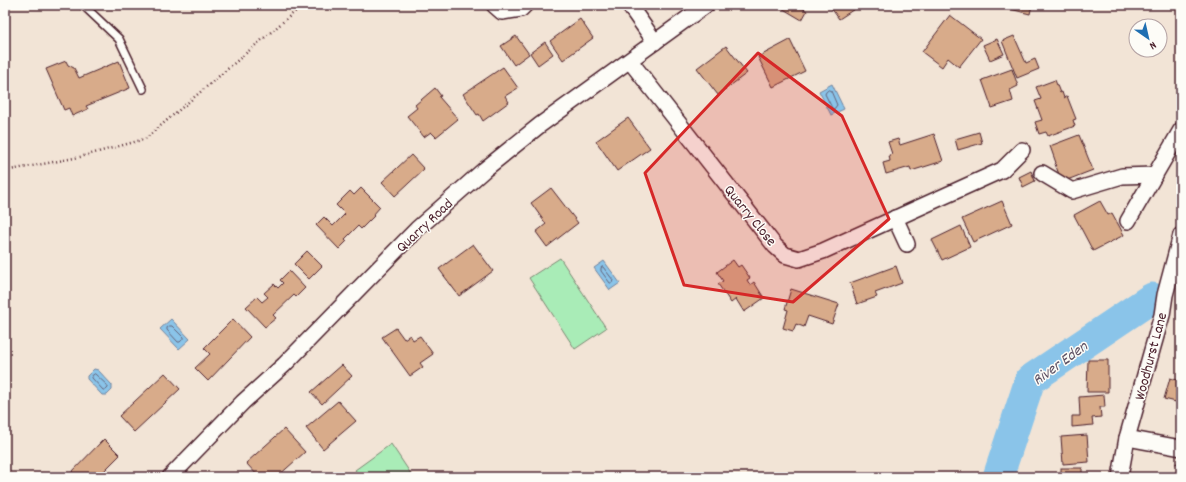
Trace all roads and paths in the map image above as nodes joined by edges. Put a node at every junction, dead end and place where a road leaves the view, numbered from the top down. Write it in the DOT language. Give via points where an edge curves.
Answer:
graph roads {
  1 [pos="83,5"];
  2 [pos="307,5"];
  3 [pos="494,5"];
  4 [pos="525,5"];
  5 [pos="629,5"];
  6 [pos="706,5"];
  7 [pos="655,42"];
  8 [pos="630,61"];
  9 [pos="143,89"];
  10 [pos="1181,130"];
  11 [pos="1022,150"];
  12 [pos="5,171"];
  13 [pos="1042,173"];
  14 [pos="1156,175"];
  15 [pos="895,218"];
  16 [pos="1128,221"];
  17 [pos="1181,235"];
  18 [pos="907,244"];
  19 [pos="1181,251"];
  20 [pos="1172,267"];
  21 [pos="1127,438"];
  22 [pos="1181,448"];
  23 [pos="170,477"];
  24 [pos="1120,477"];
  1 -- 9 [label="lane" via="118,39"];
  2 -- 12 [label="path" via="145,139 80,157"];
  3 -- 4 [label="street" via="502,12 521,9"];
  5 -- 7 [label="street"];
  6 -- 7 [label="street, Quarry Road"];
  7 -- 8 [label="street, Quarry Road"];
  8 -- 15 [label="street, Quarry Close" via="775,246 785,255 799,259 812,255"];
  8 -- 23 [label="street, Quarry Road" via="540,125 417,229"];
  10 -- 14 [label="street"];
  11 -- 15 [label="street, Quarry Close" via="1002,170"];
  13 -- 14 [label="street" via="1072,191 1122,176"];
  14 -- 16 [label="street"];
  15 -- 18 [label="street"];
  17 -- 20 [label="street, Woodhurst Lane"];
  19 -- 20 [label="street"];
  20 -- 21 [label="street, Woodhurst Lane" via="1162,315"];
  21 -- 22 [label="street"];
  21 -- 24 [label="street, Woodhurst Lane"];
}
